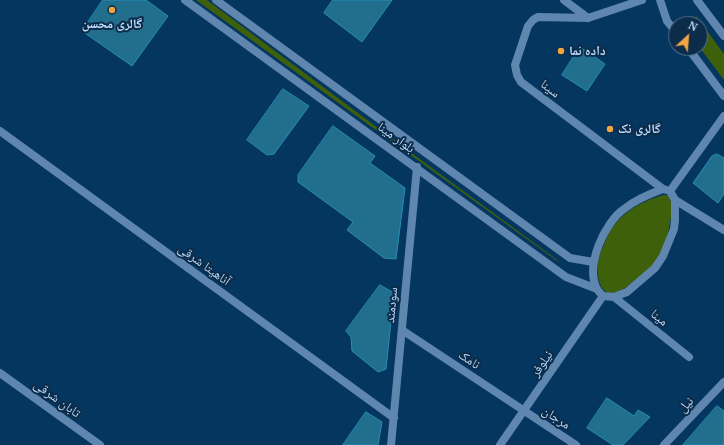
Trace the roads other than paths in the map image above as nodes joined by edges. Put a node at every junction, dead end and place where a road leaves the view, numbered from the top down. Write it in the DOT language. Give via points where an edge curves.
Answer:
graph roads {
  1 [pos="186,0"];
  2 [pos="216,0"];
  3 [pos="564,0"];
  4 [pos="642,0"];
  5 [pos="660,0"];
  6 [pos="697,0"];
  7 [pos="588,18"];
  8 [pos="668,22"];
  9 [pos="724,36"];
  10 [pos="694,56"];
  11 [pos="724,96"];
  12 [pos="724,116"];
  13 [pos="0,131"];
  14 [pos="416,167"];
  15 [pos="666,190"];
  16 [pos="675,200"];
  17 [pos="724,230"];
  18 [pos="593,262"];
  19 [pos="597,289"];
  20 [pos="603,296"];
  21 [pos="614,297"];
  22 [pos="402,330"];
  23 [pos="688,358"];
  24 [pos="0,373"];
  25 [pos="722,387"];
  26 [pos="524,411"];
  27 [pos="394,418"];
  28 [pos="100,445"];
  29 [pos="391,445"];
  30 [pos="500,445"];
  31 [pos="576,445"];
  32 [pos="664,445"];
  1 -- 14 [label="street, بلوار مینا"];
  2 -- 18 [label="street, بلوار مینا" via="570,258"];
  3 -- 7 [label="street"];
  4 -- 7 [label="street"];
  5 -- 8 [label="street"];
  6 -- 9 [label="street"];
  7 -- 15 [label="street, سینا" via="533,20 528,26 515,65 517,75 522,82"];
  10 -- 11 [label="street"];
  12 -- 15 [label="street"];
  13 -- 27 [label="street, آناهیتا شرقی"];
  14 -- 19 [label="street, بلوار مینا" via="566,277"];
  14 -- 22 [label="street, سودمند"];
  15 -- 16 [label="street"];
  15 -- 18 [label="street" via="652,193 623,209 604,232"];
  16 -- 17 [label="street"];
  16 -- 21 [label="street" via="674,229 663,256 646,277 627,292"];
  18 -- 19 [label="street" via="593,276"];
  19 -- 20 [label="street"];
  20 -- 21 [label="street"];
  20 -- 26 [label="street, نیلوفر"];
  21 -- 23 [label="street, مینا"];
  22 -- 26 [label="street, نامک"];
  22 -- 27 [label="street, سودمند"];
  24 -- 28 [label="street, تابان شرقی"];
  25 -- 32 [label="street, نیل"];
  26 -- 30 [label="street, نیلوفر"];
  26 -- 31 [label="street, مرجان"];
  27 -- 29 [label="street, سودمند"];
}
